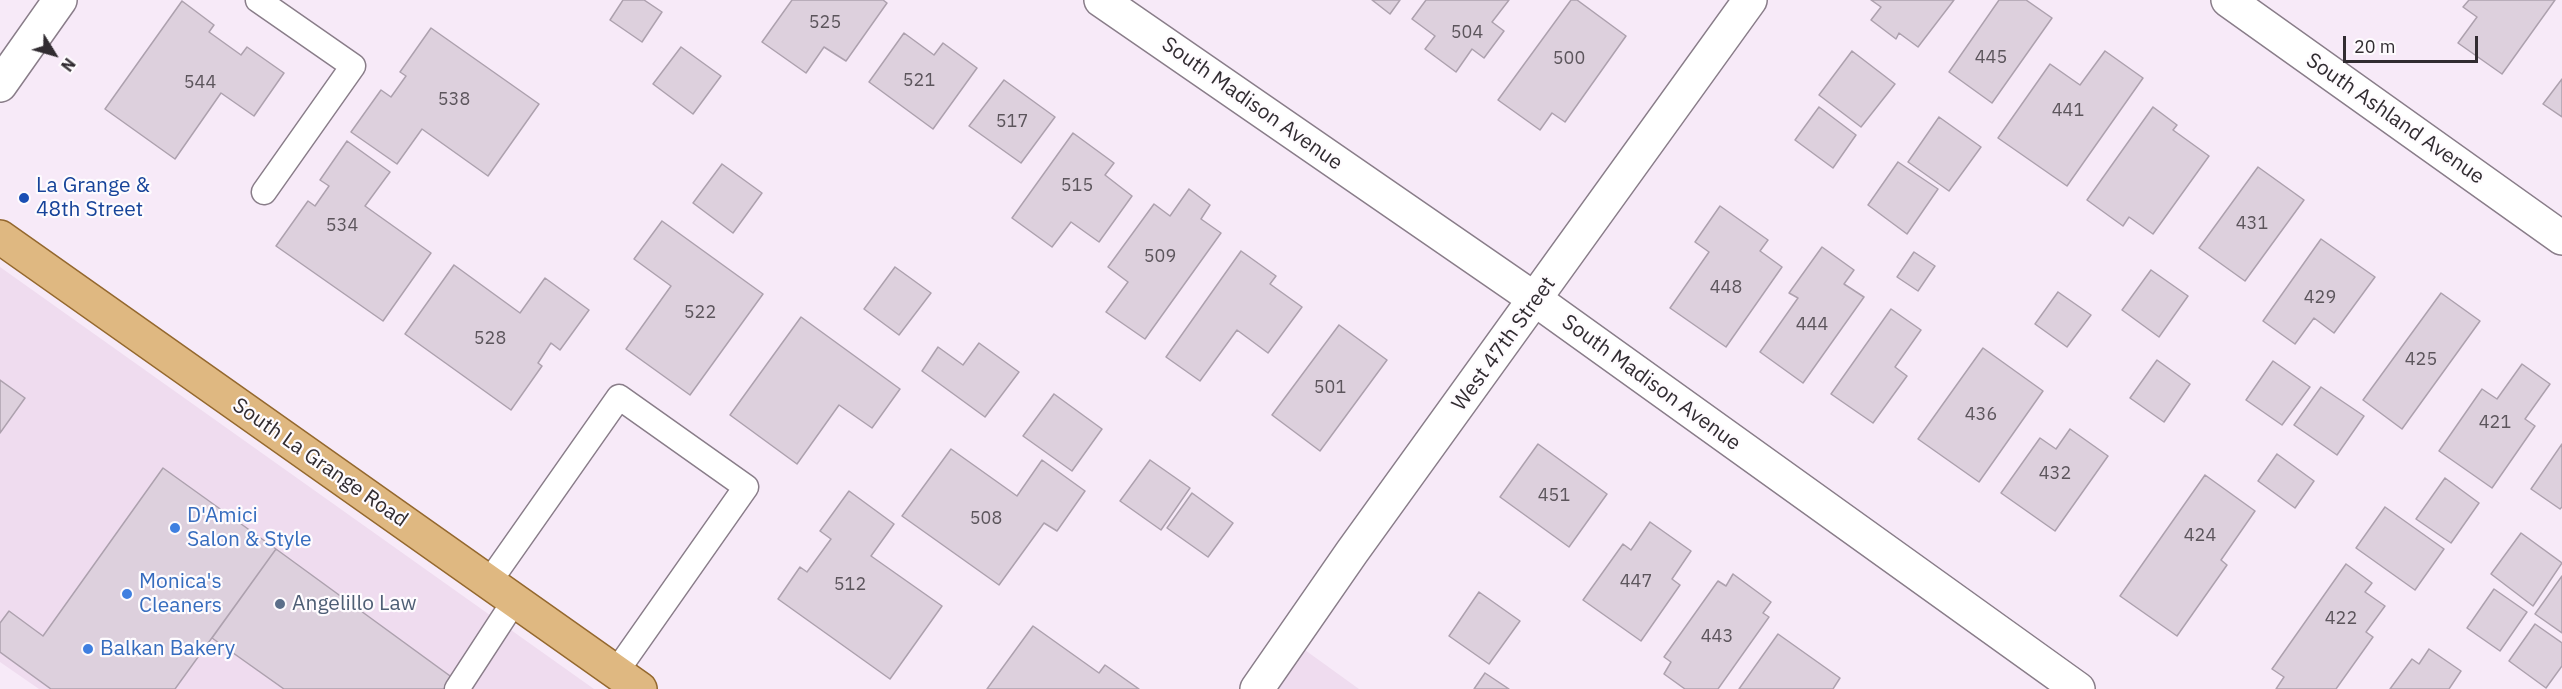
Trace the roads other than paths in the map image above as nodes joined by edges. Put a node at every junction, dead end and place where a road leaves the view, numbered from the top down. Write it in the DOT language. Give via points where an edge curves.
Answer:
graph roads {
  1 [pos="60,0"];
  2 [pos="258,0"];
  3 [pos="1101,0"];
  4 [pos="1750,0"];
  5 [pos="2228,0"];
  6 [pos="0,85"];
  7 [pos="264,192"];
  8 [pos="0,237"];
  9 [pos="2562,238"];
  10 [pos="1536,300"];
  11 [pos="502,591"];
  12 [pos="628,681"];
  13 [pos="457,689"];
  14 [pos="1257,689"];
  15 [pos="2078,689"];
  1 -- 6 [label="street"];
  2 -- 7 [label="lane" via="353,66"];
  3 -- 10 [label="street, South Madison Avenue"];
  4 -- 10 [label="street, West 47th Street"];
  5 -- 9 [label="street, South Ashland Avenue"];
  8 -- 11 [label="main road, South La Grange Road"];
  10 -- 14 [label="street, West 47th Street"];
  10 -- 15 [label="street, South Madison Avenue"];
  11 -- 12 [label="main road, South La Grange Road"];
  11 -- 12 [label="lane" via="619,397 746,487"];
  11 -- 13 [label="lane"];
}
